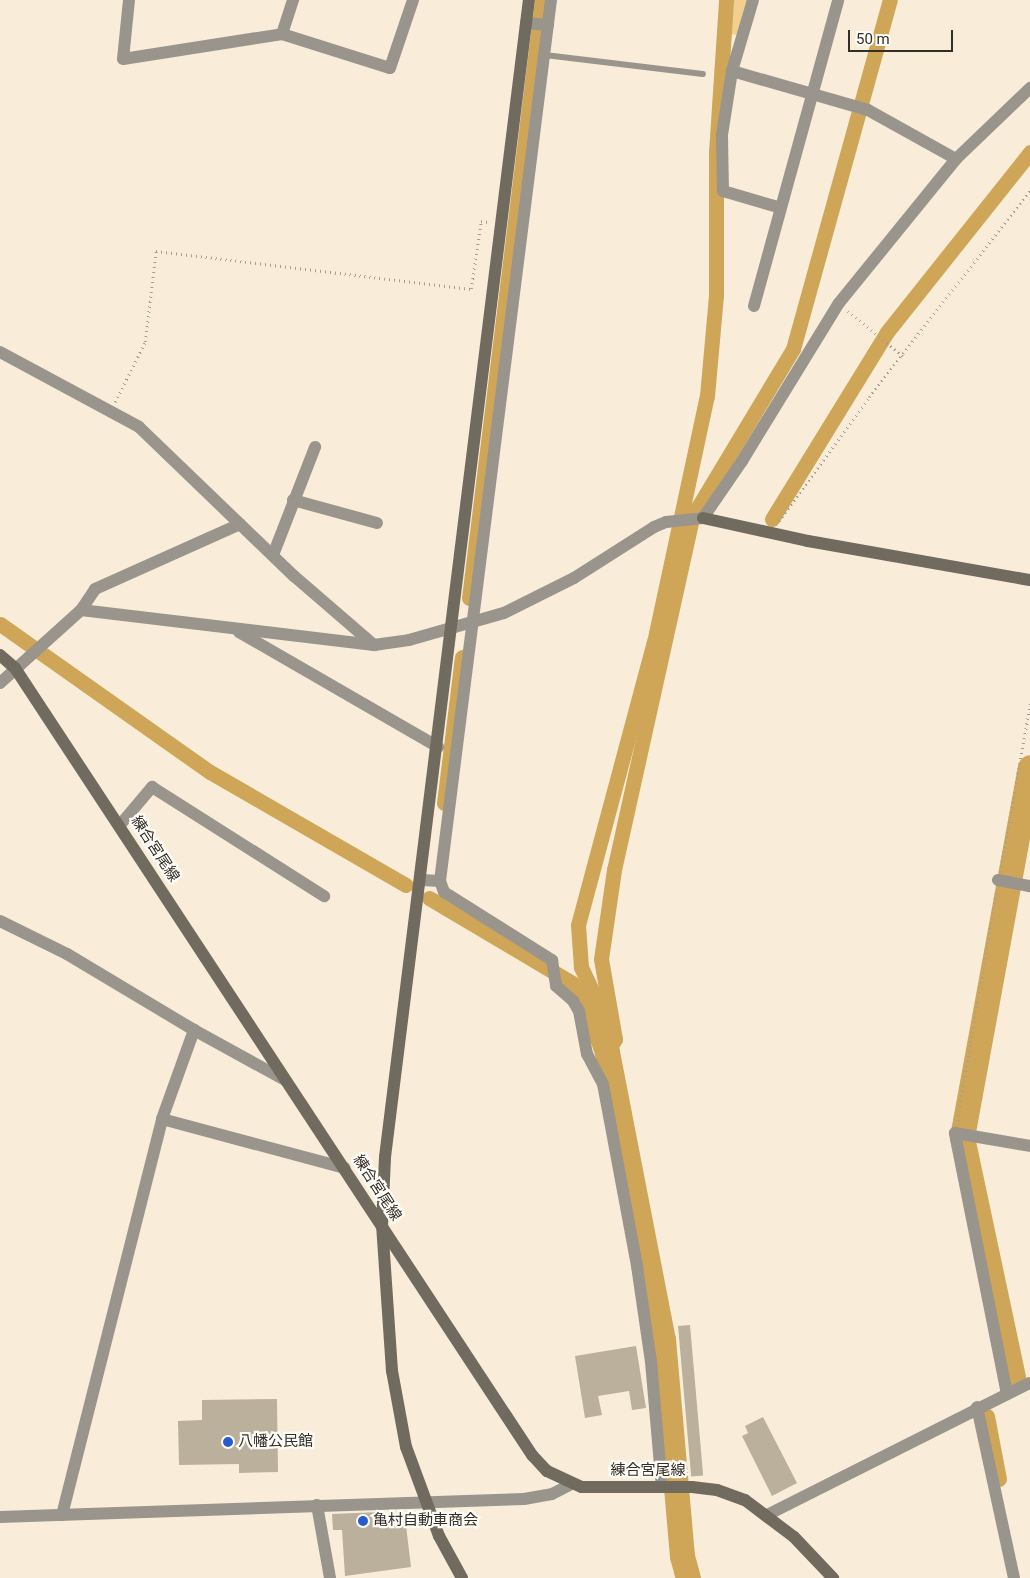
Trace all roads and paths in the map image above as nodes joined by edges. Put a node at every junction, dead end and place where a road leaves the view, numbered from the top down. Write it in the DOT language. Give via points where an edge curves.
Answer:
graph roads {
  1 [pos="129,0"];
  2 [pos="293,0"];
  3 [pos="412,0"];
  4 [pos="529,0"];
  5 [pos="551,0"];
  6 [pos="753,0"];
  7 [pos="838,0"];
  8 [pos="537,24"];
  9 [pos="282,34"];
  10 [pos="545,55"];
  11 [pos="732,71"];
  12 [pos="703,74"];
  13 [pos="1030,88"];
  14 [pos="815,92"];
  15 [pos="956,159"];
  16 [pos="1030,190"];
  17 [pos="781,208"];
  18 [pos="500,223"];
  19 [pos="839,303"];
  20 [pos="754,306"];
  21 [pos="0,352"];
  22 [pos="903,356"];
  23 [pos="111,411"];
  24 [pos="315,447"];
  25 [pos="292,500"];
  26 [pos="699,518"];
  27 [pos="377,523"];
  28 [pos="240,524"];
  29 [pos="770,533"];
  30 [pos="273,556"];
  31 [pos="1030,580"];
  32 [pos="81,610"];
  33 [pos="473,622"];
  34 [pos="452,629"];
  35 [pos="234,630"];
  36 [pos="374,645"];
  37 [pos="0,655"];
  38 [pos="16,668"];
  39 [pos="0,683"];
  40 [pos="1030,704"];
  41 [pos="438,748"];
  42 [pos="120,825"];
  43 [pos="422,880"];
  44 [pos="998,880"];
  45 [pos="440,881"];
  46 [pos="1030,886"];
  47 [pos="324,896"];
  48 [pos="0,921"];
  49 [pos="194,1030"];
  50 [pos="285,1080"];
  51 [pos="162,1119"];
  52 [pos="955,1133"];
  53 [pos="1030,1146"];
  54 [pos="345,1168"];
  55 [pos="382,1226"];
  56 [pos="1030,1383"];
  57 [pos="1006,1394"];
  58 [pos="977,1408"];
  59 [pos="572,1484"];
  60 [pos="662,1487"];
  61 [pos="424,1501"];
  62 [pos="317,1505"];
  63 [pos="62,1515"];
  64 [pos="767,1515"];
  65 [pos="0,1517"];
  66 [pos="330,1578"];
  67 [pos="462,1578"];
  68 [pos="833,1578"];
  69 [pos="1014,1578"];
  1 -- 9 [label="street" via="123,59"];
  2 -- 9 [label="street"];
  3 -- 9 [label="street" via="390,68"];
  4 -- 8 [label="street"];
  5 -- 8 [label="street"];
  6 -- 11 [label="street"];
  7 -- 14 [label="street"];
  8 -- 10 [label="street"];
  8 -- 18 [label="street"];
  10 -- 12 [label="lane"];
  10 -- 33 [label="street"];
  11 -- 14 [label="street"];
  11 -- 17 [label="street" via="722,135 723,191"];
  13 -- 15 [label="street"];
  14 -- 15 [label="street" via="868,110"];
  14 -- 17 [label="street"];
  15 -- 19 [label="street"];
  16 -- 22 [label="path"];
  17 -- 20 [label="street"];
  18 -- 23 [label="path" via="481,221 471,289 156,251 145,342"];
  18 -- 34 [label="street"];
  19 -- 22 [label="path"];
  19 -- 26 [label="street" via="742,460"];
  21 -- 23 [label="street"];
  22 -- 29 [label="path"];
  23 -- 28 [label="street" via="139,427"];
  24 -- 25 [label="street"];
  25 -- 27 [label="street"];
  25 -- 30 [label="street"];
  26 -- 29 [label="street"];
  26 -- 33 [label="street" via="666,522 574,578 504,612"];
  28 -- 30 [label="street"];
  28 -- 32 [label="street" via="95,589"];
  29 -- 31 [label="street"];
  30 -- 36 [label="street"];
  32 -- 35 [label="street"];
  32 -- 38 [label="street"];
  33 -- 34 [label="street"];
  33 -- 45 [label="street"];
  34 -- 36 [label="street"];
  34 -- 41 [label="street"];
  35 -- 36 [label="street"];
  35 -- 41 [label="street"];
  37 -- 38 [label="street, 練合宮尾線"];
  38 -- 39 [label="street"];
  38 -- 42 [label="street, 練合宮尾線"];
  40 -- 44 [label="path"];
  41 -- 43 [label="street"];
  42 -- 47 [label="street" via="152,788"];
  42 -- 50 [label="street, 練合宮尾線"];
  43 -- 45 [label="street"];
  43 -- 55 [label="street" via="385,1157"];
  44 -- 46 [label="street"];
  44 -- 52 [label="path"];
  45 -- 60 [label="street" via="444,892 552,960 556,986 573,1000 579,1011 587,1054 603,1084 637,1266 651,1362"];
  48 -- 49 [label="street" via="67,954"];
  49 -- 50 [label="street"];
  49 -- 51 [label="street"];
  50 -- 54 [label="street, 練合宮尾線"];
  51 -- 54 [label="street"];
  51 -- 63 [label="street"];
  52 -- 53 [label="street"];
  52 -- 57 [label="street"];
  54 -- 55 [label="street, 練合宮尾線"];
  55 -- 59 [label="street, 練合宮尾線" via="532,1455 547,1471"];
  55 -- 61 [label="street" via="397,1405"];
  56 -- 57 [label="street"];
  57 -- 58 [label="street"];
  58 -- 64 [label="street"];
  58 -- 69 [label="street"];
  59 -- 60 [label="street, 練合宮尾線" via="582,1487"];
  59 -- 61 [label="street" via="552,1494 524,1499"];
  60 -- 64 [label="street, 練合宮尾線" via="717,1490 745,1500"];
  61 -- 62 [label="street"];
  61 -- 67 [label="street"];
  62 -- 63 [label="street"];
  62 -- 66 [label="street"];
  63 -- 65 [label="street"];
  64 -- 68 [label="street, 練合宮尾線" via="794,1537"];
}
